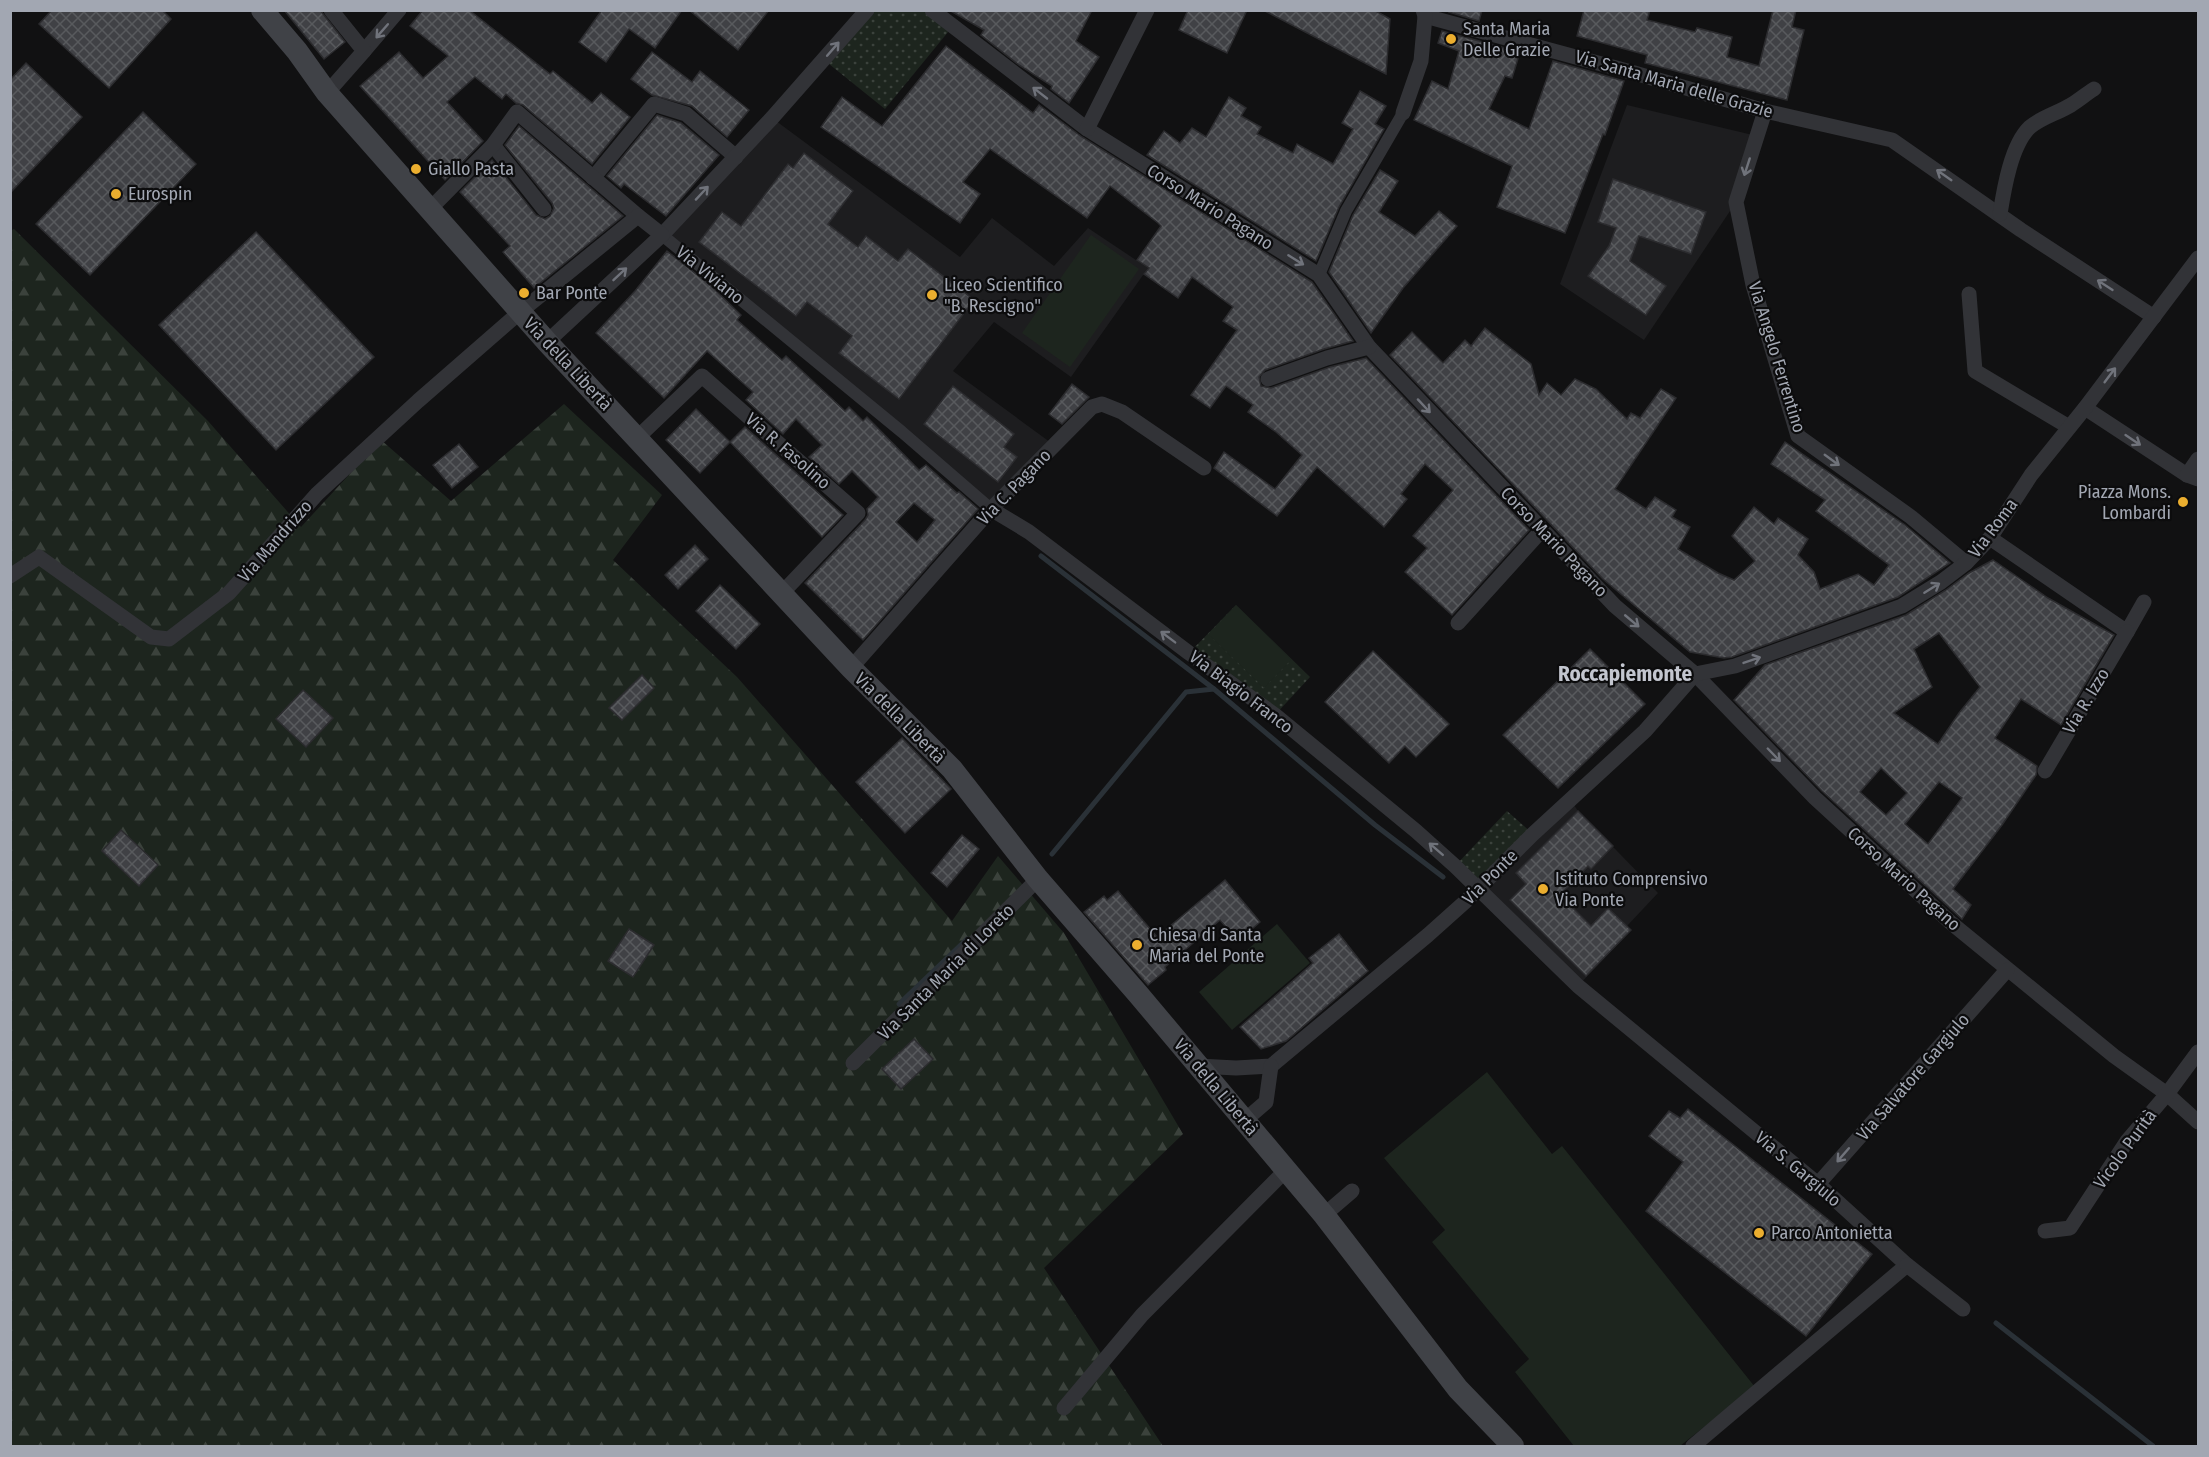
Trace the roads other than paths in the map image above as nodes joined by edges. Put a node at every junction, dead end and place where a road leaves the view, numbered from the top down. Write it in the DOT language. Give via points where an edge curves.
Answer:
graph roads {
  1 [pos="262,10"];
  2 [pos="332,10"];
  3 [pos="399,10"];
  4 [pos="867,10"];
  5 [pos="932,10"];
  6 [pos="1147,10"];
  7 [pos="1424,13"];
  8 [pos="364,51"];
  9 [pos="2094,89"];
  10 [pos="327,93"];
  11 [pos="1765,111"];
  12 [pos="1403,112"];
  13 [pos="1087,129"];
  14 [pos="493,145"];
  15 [pos="736,157"];
  16 [pos="593,178"];
  17 [pos="544,209"];
  18 [pos="429,210"];
  19 [pos="2000,214"];
  20 [pos="638,216"];
  21 [pos="662,235"];
  22 [pos="2199,258"];
  23 [pos="1319,275"];
  24 [pos="1969,294"];
  25 [pos="520,312"];
  26 [pos="2154,317"];
  27 [pos="547,342"];
  28 [pos="1369,347"];
  29 [pos="1268,379"];
  30 [pos="2085,408"];
  31 [pos="2069,427"];
  32 [pos="637,438"];
  33 [pos="2199,459"];
  34 [pos="1204,468"];
  35 [pos="2193,477"];
  36 [pos="991,509"];
  37 [pos="1542,530"];
  38 [pos="1990,538"];
  39 [pos="1966,563"];
  40 [pos="10,576"];
  41 [pos="782,593"];
  42 [pos="2144,602"];
  43 [pos="1458,623"];
  44 [pos="2127,632"];
  45 [pos="851,668"];
  46 [pos="1695,674"];
  47 [pos="2045,771"];
  48 [pos="1038,879"];
  49 [pos="1478,890"];
  50 [pos="2007,970"];
  51 [pos="2199,1052"];
  52 [pos="853,1063"];
  53 [pos="1198,1066"];
  54 [pos="1272,1066"];
  55 [pos="1236,1068"];
  56 [pos="1216,1088"];
  57 [pos="2167,1094"];
  58 [pos="1244,1121"];
  59 [pos="2199,1122"];
  60 [pos="1286,1170"];
  61 [pos="1818,1184"];
  62 [pos="1352,1191"];
  63 [pos="1324,1215"];
  64 [pos="2045,1231"];
  65 [pos="1907,1264"];
  66 [pos="1963,1309"];
  67 [pos="1064,1408"];
  68 [pos="1514,1446"];
  69 [pos="1693,1446"];
  1 -- 10 [label="main road, Via della Libertà"];
  2 -- 8 [label="street"];
  3 -- 8 [label="street, one-way"];
  15 -- 4 [label="street, Via Viviano, one-way"];
  13 -- 5 [label="street, Corso Mario Pagano, one-way"];
  6 -- 13 [label="street"];
  7 -- 11 [label="street, Via Santa Maria delle Grazie"];
  7 -- 12 [label="street, Via Santa Maria delle Grazie" via="1421,61"];
  8 -- 10 [label="street"];
  9 -- 19 [label="street" via="2028,129 2013,159"];
  10 -- 18 [label="main road, Via della Libertà"];
  19 -- 11 [label="street, Via Santa Maria delle Grazie, one-way" via="1892,140"];
  11 -- 39 [label="street, Via Angelo Ferrentino, one-way" via="1736,202 1753,285 1798,436 1911,517"];
  12 -- 23 [label="street, Via Santa Maria delle Grazie" via="1346,211"];
  13 -- 23 [label="street, Corso Mario Pagano, one-way"];
  14 -- 16 [label="street" via="517,112"];
  14 -- 17 [label="street"];
  14 -- 18 [label="street"];
  15 -- 16 [label="street" via="686,114 654,104"];
  21 -- 15 [label="street, Via Viviano, one-way"];
  16 -- 20 [label="street"];
  18 -- 25 [label="main road, Via della Libertà"];
  26 -- 19 [label="street, Via Santa Maria delle Grazie, one-way"];
  20 -- 21 [label="street"];
  20 -- 25 [label="street"];
  27 -- 21 [label="street, one-way"];
  21 -- 36 [label="street, Via Viviano"];
  22 -- 26 [label="street, Via Roma"];
  23 -- 28 [label="street, Corso Mario Pagano"];
  24 -- 31 [label="street" via="1975,371"];
  25 -- 27 [label="main road, Via della Libertà"];
  25 -- 40 [label="street, Via Mandrizzo" via="317,494 229,593 169,639 151,637 39,557"];
  30 -- 26 [label="street, Via Roma, one-way"];
  27 -- 32 [label="main road, Via della Libertà"];
  28 -- 29 [label="street"];
  28 -- 37 [label="street, Corso Mario Pagano, one-way"];
  30 -- 31 [label="street, Via Roma"];
  30 -- 35 [label="street, one-way"];
  31 -- 38 [label="street, Via Roma" via="2031,475"];
  32 -- 41 [label="main road, Via della Libertà"];
  32 -- 41 [label="street, Via R. Fasolino" via="702,376 858,513"];
  33 -- 35 [label="street"];
  34 -- 36 [label="street, Via C. Pagano" via="1122,412 1102,404 1092,407"];
  36 -- 45 [label="street, Via C. Pagano"];
  49 -- 36 [label="street, Via Biagio Franco, one-way" via="1416,831 1275,715 1029,532"];
  37 -- 43 [label="street"];
  37 -- 46 [label="street, Corso Mario Pagano, one-way" via="1615,606"];
  38 -- 39 [label="street, Via Roma"];
  38 -- 44 [label="street"];
  46 -- 39 [label="street, Via Roma, one-way" via="1735,666 1902,606"];
  41 -- 45 [label="main road, Via della Libertà"];
  42 -- 44 [label="street, Via R. Izzo"];
  44 -- 47 [label="street, Via R. Izzo"];
  45 -- 48 [label="main road, Via della Libertà" via="952,769"];
  46 -- 49 [label="street, Via Ponte" via="1645,730"];
  46 -- 50 [label="street, Corso Mario Pagano, one-way" via="1815,798"];
  48 -- 52 [label="street, Via Santa Maria di Loreto"];
  48 -- 53 [label="main road, Via della Libertà"];
  49 -- 54 [label="street, Via Ponte"];
  49 -- 61 [label="street, Via S. Gargiulo" via="1578,986"];
  50 -- 57 [label="street, Corso Mario Pagano"];
  50 -- 61 [label="street, Via Salvatore Gargiulo, one-way"];
  51 -- 57 [label="street, Vicolo Purità"];
  53 -- 55 [label="street"];
  53 -- 56 [label="main road, Via della Libertà"];
  54 -- 55 [label="street"];
  54 -- 58 [label="street" via="1266,1102"];
  55 -- 56 [label="street" via="1224,1074"];
  56 -- 58 [label="main road, Via della Libertà"];
  57 -- 59 [label="street, Corso Mario Pagano"];
  57 -- 64 [label="street, Vicolo Purità" via="2127,1142 2070,1228"];
  58 -- 60 [label="main road, Via della Libertà"];
  60 -- 63 [label="main road, Via della Libertà"];
  60 -- 67 [label="street" via="1142,1315"];
  61 -- 65 [label="street, Via S. Gargiulo"];
  62 -- 63 [label="street"];
  63 -- 68 [label="main road, Via della Libertà" via="1458,1389"];
  65 -- 66 [label="street, Via S. Gargiulo"];
  65 -- 69 [label="street"];
}
